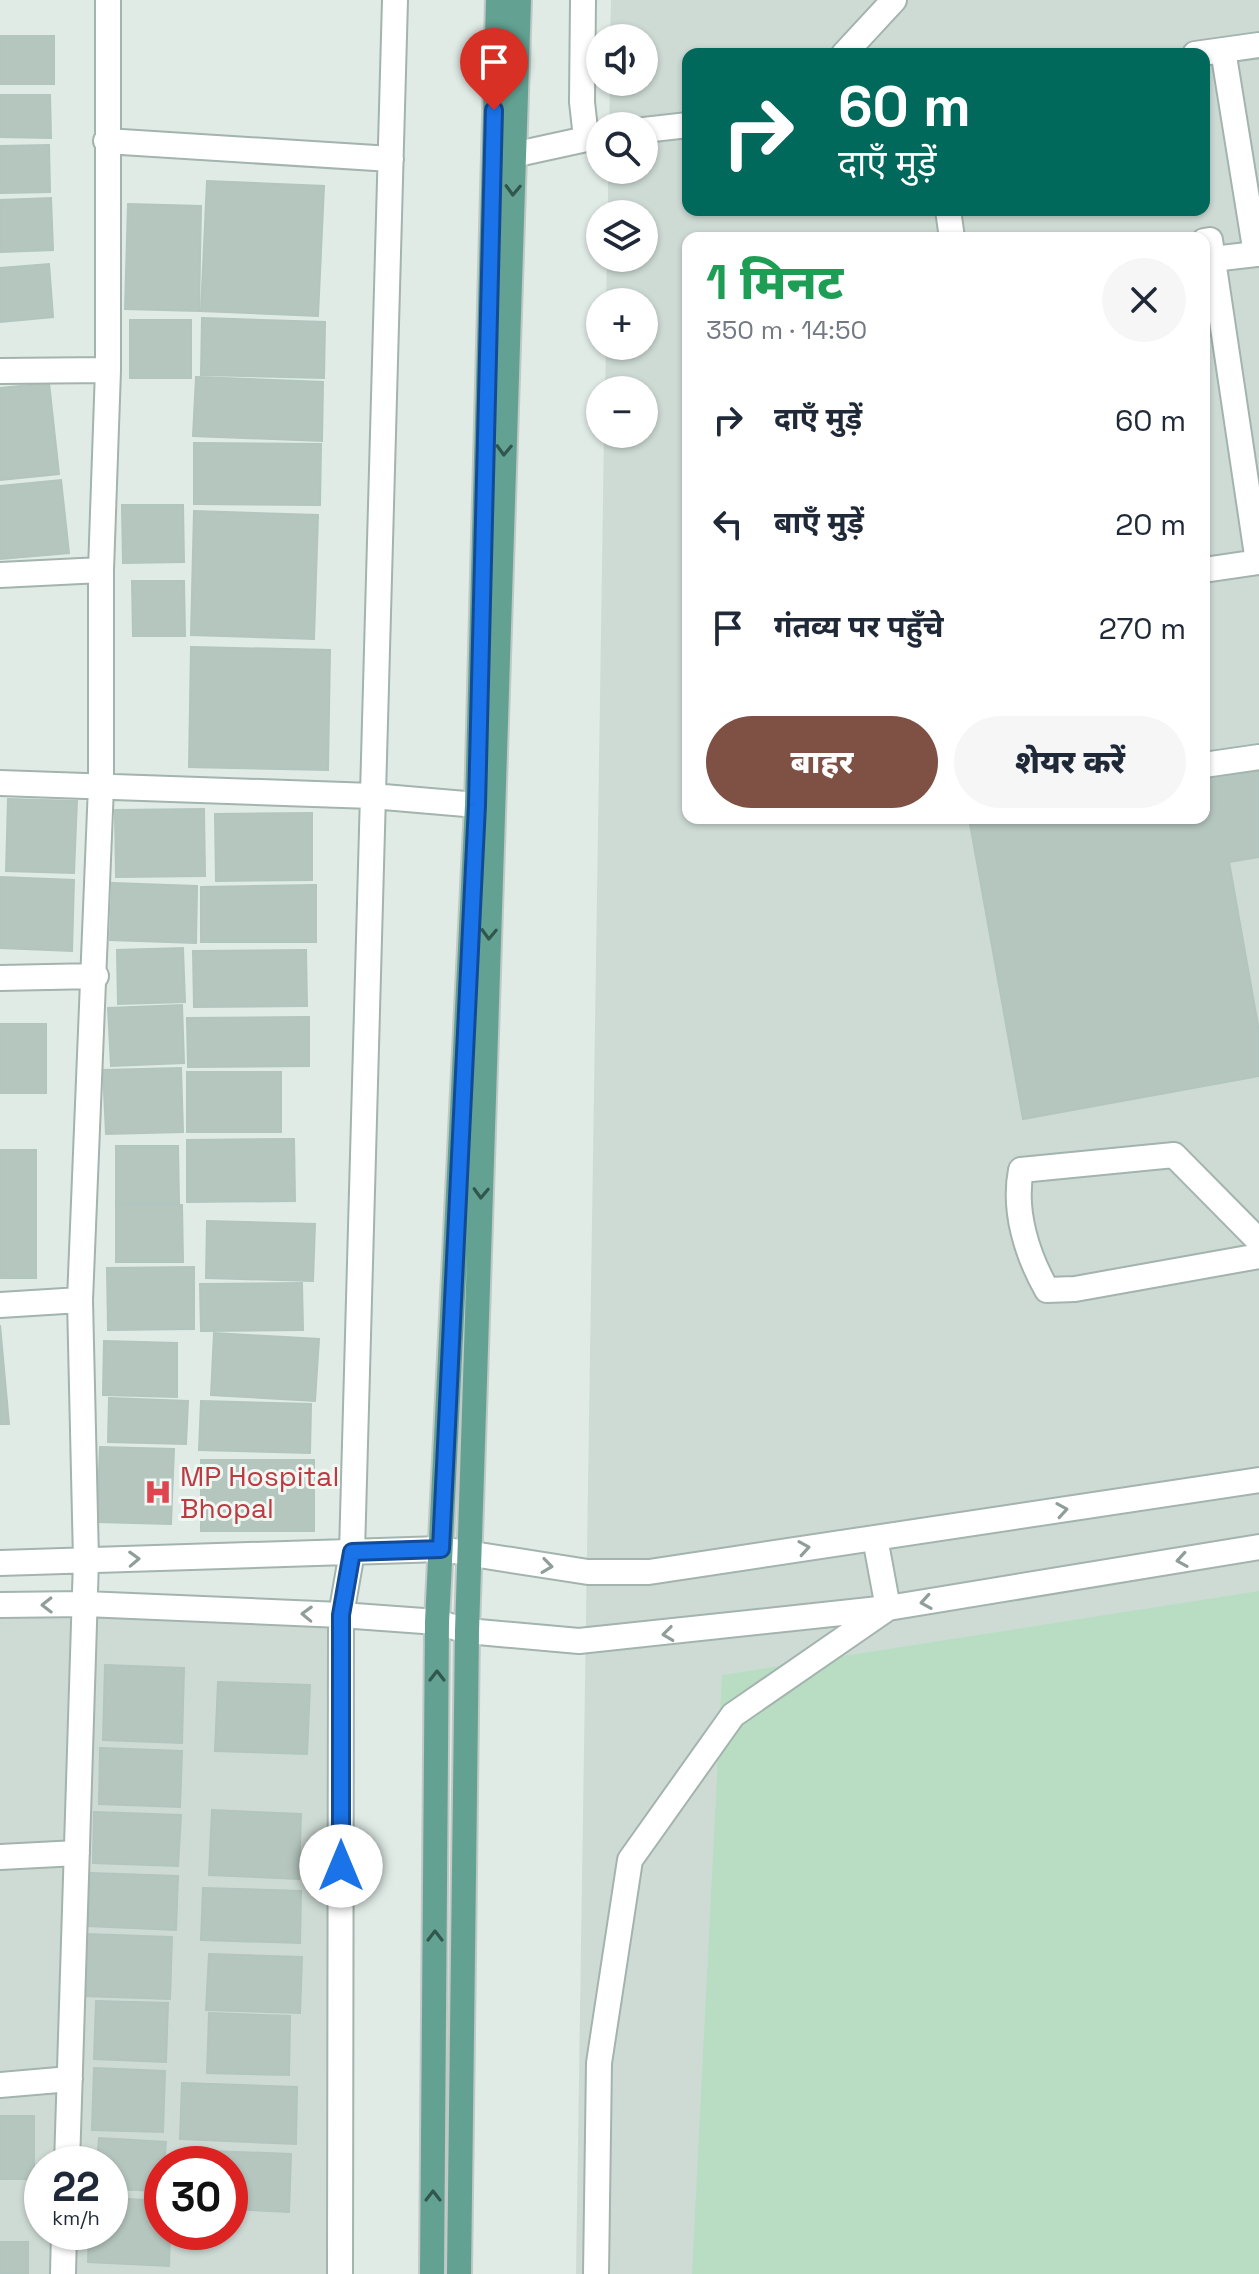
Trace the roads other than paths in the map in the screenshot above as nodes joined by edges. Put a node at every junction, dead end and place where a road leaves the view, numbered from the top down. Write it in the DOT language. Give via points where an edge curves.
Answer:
graph roads {
  1 [pos="108,0"];
  2 [pos="395,0"];
  3 [pos="498,0"];
  4 [pos="519,0"];
  5 [pos="583,0"];
  6 [pos="894,0"];
  7 [pos="1259,45"];
  8 [pos="850,48"];
  9 [pos="1223,50"];
  10 [pos="1210,52"];
  11 [pos="586,115"];
  12 [pos="682,126"];
  13 [pos="658,128"];
  14 [pos="586,139"];
  15 [pos="106,141"];
  16 [pos="513,155"];
  17 [pos="391,159"];
  18 [pos="1210,250"];
  19 [pos="1210,262"];
  20 [pos="108,370"];
  21 [pos="0,371"];
  22 [pos="1210,569"];
  23 [pos="101,570"];
  24 [pos="0,575"];
  25 [pos="1259,757"];
  26 [pos="1210,764"];
  27 [pos="0,783"];
  28 [pos="101,786"];
  29 [pos="372,796"];
  30 [pos="477,805"];
  31 [pos="96,976"];
  32 [pos="0,978"];
  33 [pos="1259,1241"];
  34 [pos="1259,1256"];
  35 [pos="80,1300"];
  36 [pos="0,1305"];
  37 [pos="1259,1480"];
  38 [pos="875,1538"];
  39 [pos="1259,1547"];
  40 [pos="441,1549"];
  41 [pos="352,1552"];
  42 [pos="469,1555"];
  43 [pos="86,1560"];
  44 [pos="0,1563"];
  45 [pos="85,1604"];
  46 [pos="0,1605"];
  47 [pos="888,1608"];
  48 [pos="341,1615"];
  49 [pos="437,1622"];
  50 [pos="467,1631"];
  51 [pos="77,1853"];
  52 [pos="0,1857"];
  53 [pos="70,2079"];
  54 [pos="0,2085"];
  55 [pos="68,2146"];
  56 [pos="64,2250"];
  57 [pos="63,2274"];
  58 [pos="340,2274"];
  59 [pos="432,2274"];
  60 [pos="459,2274"];
  61 [pos="596,2274"];
  1 -- 15 [label="street"];
  2 -- 17 [label="street"];
  3 -- 30 [label="main road"];
  4 -- 16 [label="main road"];
  5 -- 11 [label="street"];
  6 -- 8 [label="street"];
  7 -- 9 [label="street"];
  9 -- 10 [label="street"];
  9 -- 18 [label="street" via="1256,254"];
  12 -- 13 [label="street"];
  14 -- 16 [label="street"];
  15 -- 17 [label="street"];
  15 -- 20 [label="street"];
  16 -- 42 [label="main road, one-way"];
  17 -- 29 [label="street"];
  19 -- 22 [label="street" via="1258,562"];
  20 -- 21 [label="street"];
  20 -- 23 [label="street"];
  23 -- 24 [label="street"];
  23 -- 28 [label="street"];
  25 -- 26 [label="street"];
  27 -- 28 [label="street"];
  28 -- 29 [label="street"];
  28 -- 31 [label="street"];
  29 -- 30 [label="street"];
  29 -- 41 [label="street"];
  30 -- 40 [label="main road"];
  31 -- 32 [label="street"];
  31 -- 35 [label="street"];
  33 -- 34 [label="street" via="1174,1155 1021,1170 1017,1192 1031,1262 1047,1290"];
  35 -- 36 [label="street"];
  35 -- 43 [label="street"];
  38 -- 37 [label="street, one-way"];
  42 -- 38 [label="street, one-way" via="588,1572 649,1572"];
  38 -- 47 [label="street"];
  39 -- 47 [label="street, one-way"];
  40 -- 41 [label="street"];
  40 -- 42 [label="street"];
  40 -- 49 [label="main road"];
  43 -- 41 [label="street, one-way"];
  41 -- 48 [label="street"];
  42 -- 50 [label="main road"];
  43 -- 44 [label="street"];
  43 -- 45 [label="street"];
  45 -- 46 [label="street, one-way"];
  48 -- 45 [label="street, one-way"];
  45 -- 51 [label="street"];
  47 -- 50 [label="street, one-way" via="579,1641"];
  47 -- 61 [label="street" via="733,1715 630,1860 599,2063"];
  48 -- 49 [label="street"];
  48 -- 58 [label="street"];
  49 -- 50 [label="street"];
  59 -- 49 [label="main road, one-way"];
  50 -- 60 [label="main road"];
  51 -- 52 [label="street"];
  51 -- 53 [label="street"];
  53 -- 54 [label="street"];
  53 -- 55 [label="street"];
  56 -- 57 [label="street"];
}
